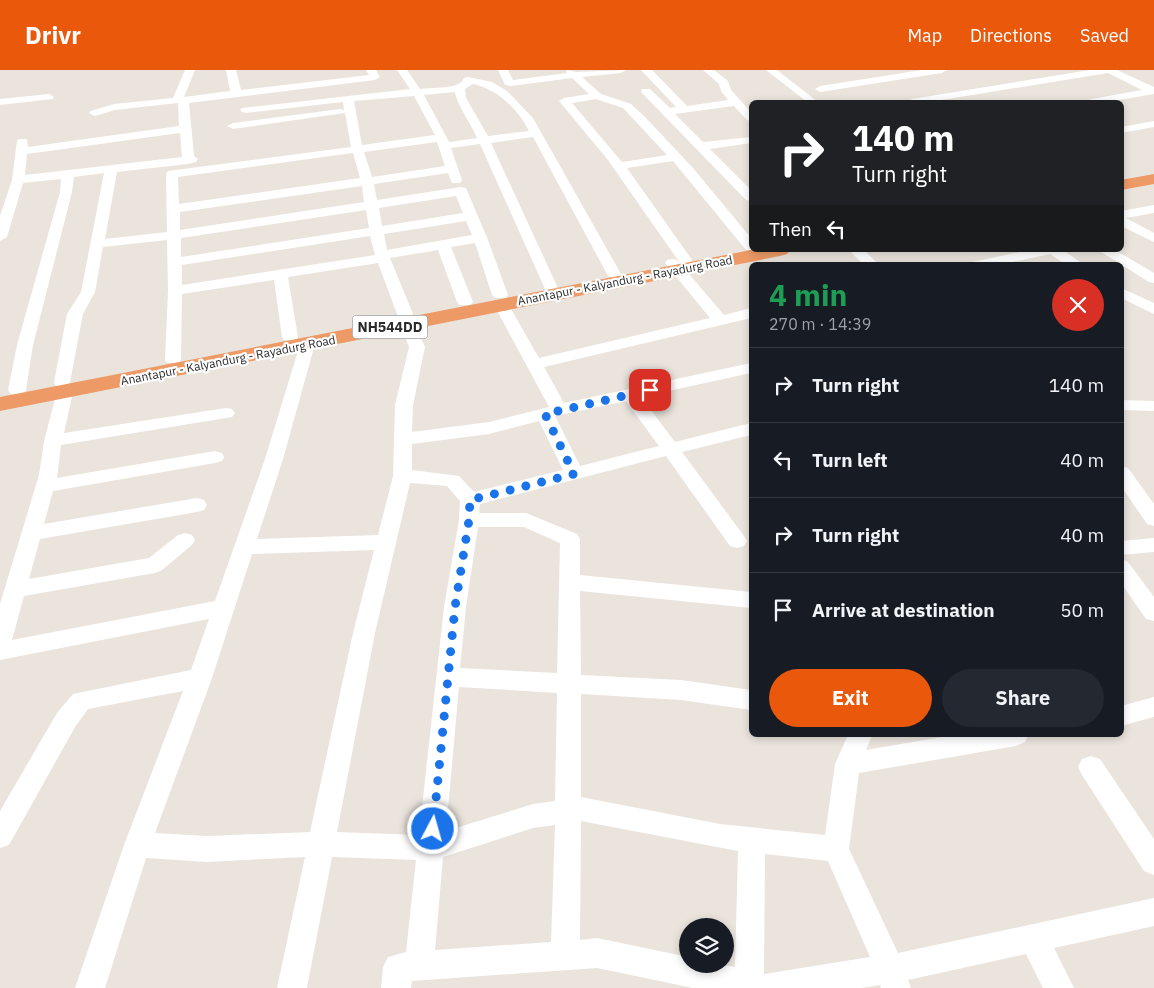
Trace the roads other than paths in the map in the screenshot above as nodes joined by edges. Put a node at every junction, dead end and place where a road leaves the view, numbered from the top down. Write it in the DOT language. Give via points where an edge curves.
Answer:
graph roads {
  1 [pos="190,70"];
  2 [pos="230,70"];
  3 [pos="371,70"];
  4 [pos="402,70"];
  5 [pos="503,70"];
  6 [pos="621,70"];
  7 [pos="646,70"];
  8 [pos="708,70"];
  9 [pos="771,70"];
  10 [pos="942,70"];
  11 [pos="1109,70"];
  12 [pos="573,72"];
  13 [pos="912,72"];
  14 [pos="465,79"];
  15 [pos="509,83"];
  16 [pos="820,89"];
  17 [pos="416,91"];
  18 [pos="646,91"];
  19 [pos="1153,91"];
  20 [pos="230,95"];
  21 [pos="343,96"];
  22 [pos="597,96"];
  23 [pos="952,96"];
  24 [pos="49,97"];
  25 [pos="181,100"];
  26 [pos="811,100"];
  27 [pos="925,100"];
  28 [pos="961,100"];
  29 [pos="1103,100"];
  30 [pos="0,102"];
  31 [pos="736,102"];
  32 [pos="246,110"];
  33 [pos="686,110"];
  34 [pos="668,112"];
  35 [pos="524,115"];
  36 [pos="749,116"];
  37 [pos="1154,124"];
  38 [pos="233,126"];
  39 [pos="186,129"];
  40 [pos="1124,129"];
  41 [pos="536,133"];
  42 [pos="749,140"];
  43 [pos="484,141"];
  44 [pos="92,142"];
  45 [pos="315,142"];
  46 [pos="356,144"];
  47 [pos="444,144"];
  48 [pos="702,146"];
  49 [pos="676,157"];
  50 [pos="188,160"];
  51 [pos="619,166"];
  52 [pos="111,169"];
  53 [pos="452,169"];
  54 [pos="87,172"];
  55 [pos="1154,172"];
  56 [pos="68,174"];
  57 [pos="171,174"];
  58 [pos="1124,177"];
  59 [pos="1154,178"];
  60 [pos="18,179"];
  61 [pos="0,181"];
  62 [pos="367,181"];
  63 [pos="1124,184"];
  64 [pos="461,191"];
  65 [pos="749,195"];
  66 [pos="371,204"];
  67 [pos="173,209"];
  68 [pos="1154,209"];
  69 [pos="1124,214"];
  70 [pos="471,216"];
  71 [pos="1124,222"];
  72 [pos="376,230"];
  73 [pos="174,235"];
  74 [pos="0,237"];
  75 [pos="1153,237"];
  76 [pos="480,238"];
  77 [pos="97,244"];
  78 [pos="443,245"];
  79 [pos="749,245"];
  80 [pos="749,247"];
  81 [pos="765,252"];
  82 [pos="858,252"];
  83 [pos="1041,252"];
  84 [pos="1054,252"];
  85 [pos="1108,252"];
  86 [pos="383,256"];
  87 [pos="175,262"];
  88 [pos="869,262"];
  89 [pos="993,262"];
  90 [pos="1072,262"];
  91 [pos="678,264"];
  92 [pos="280,274"];
  93 [pos="614,274"];
  94 [pos="1154,278"];
  95 [pos="550,286"];
  96 [pos="175,291"];
  97 [pos="1124,293"];
  98 [pos="501,300"];
  99 [pos="1138,300"];
  100 [pos="465,302"];
  101 [pos="1124,303"];
  102 [pos="1154,309"];
  103 [pos="749,313"];
  104 [pos="407,319"];
  105 [pos="720,320"];
  106 [pos="299,341"];
  107 [pos="173,360"];
  108 [pos="535,364"];
  109 [pos="749,368"];
  110 [pos="63,387"];
  111 [pos="8,392"];
  112 [pos="631,395"];
  113 [pos="0,404"];
  114 [pos="1124,405"];
  115 [pos="1154,406"];
  116 [pos="552,412"];
  117 [pos="226,413"];
  118 [pos="749,429"];
  119 [pos="403,439"];
  120 [pos="53,441"];
  121 [pos="670,449"];
  122 [pos="215,457"];
  123 [pos="574,474"];
  124 [pos="402,476"];
  125 [pos="1124,476"];
  126 [pos="45,486"];
  127 [pos="197,505"];
  128 [pos="470,510"];
  129 [pos="1154,519"];
  130 [pos="31,533"];
  131 [pos="185,540"];
  132 [pos="386,542"];
  133 [pos="737,542"];
  134 [pos="1154,545"];
  135 [pos="244,546"];
  136 [pos="1124,548"];
  137 [pos="1124,571"];
  138 [pos="569,582"];
  139 [pos="14,590"];
  140 [pos="749,600"];
  141 [pos="223,608"];
  142 [pos="1154,613"];
  143 [pos="0,642"];
  144 [pos="0,651"];
  145 [pos="448,677"];
  146 [pos="200,678"];
  147 [pos="568,684"];
  148 [pos="749,700"];
  149 [pos="1154,707"];
  150 [pos="1124,715"];
  151 [pos="859,737"];
  152 [pos="1004,737"];
  153 [pos="848,764"];
  154 [pos="1090,767"];
  155 [pos="568,811"];
  156 [pos="0,836"];
  157 [pos="752,839"];
  158 [pos="320,844"];
  159 [pos="138,845"];
  160 [pos="431,848"];
  161 [pos="836,849"];
  162 [pos="1154,862"];
  163 [pos="1154,912"];
  164 [pos="1033,938"];
  165 [pos="565,955"];
  166 [pos="419,966"];
  167 [pos="893,979"];
  168 [pos="759,987"];
  169 [pos="90,988"];
  170 [pos="292,988"];
  171 [pos="396,988"];
  172 [pos="1059,988"];
  1 -- 25 [label="street" via="178,98"];
  2 -- 20 [label="street"];
  3 -- 21 [label="street" via="375,77"];
  4 -- 17 [label="street"];
  5 -- 15 [label="street"];
  6 -- 12 [label="street"];
  7 -- 33 [label="street"];
  8 -- 31 [label="street" via="724,83 726,91"];
  9 -- 26 [label="street"];
  10 -- 13 [label="street"];
  11 -- 19 [label="street"];
  11 -- 23 [label="street"];
  12 -- 15 [label="street"];
  12 -- 22 [label="street"];
  13 -- 16 [label="street"];
  13 -- 23 [label="street"];
  14 -- 17 [label="street"];
  14 -- 35 [label="street" via="488,84 503,93"];
  14 -- 43 [label="street" via="460,98"];
  15 -- 35 [label="street" via="535,112"];
  17 -- 21 [label="street"];
  17 -- 47 [label="street" via="430,126"];
  18 -- 34 [label="street"];
  19 -- 29 [label="street"];
  20 -- 21 [label="street" via="297,82"];
  20 -- 21 [label="street" via="228,101"];
  20 -- 25 [label="street"];
  21 -- 32 [label="street"];
  21 -- 38 [label="street"];
  21 -- 46 [label="street"];
  22 -- 49 [label="street" via="627,106"];
  22 -- 51 [label="street" via="564,100"];
  23 -- 27 [label="street"];
  23 -- 28 [label="street"];
  24 -- 30 [label="street"];
  25 -- 39 [label="street"];
  25 -- 44 [label="street" via="114,107 96,115"];
  31 -- 33 [label="street"];
  31 -- 36 [label="street"];
  33 -- 34 [label="street"];
  34 -- 48 [label="street"];
  35 -- 41 [label="street"];
  37 -- 40 [label="street"];
  39 -- 44 [label="street"];
  39 -- 50 [label="street"];
  41 -- 43 [label="street"];
  41 -- 93 [label="street"];
  42 -- 48 [label="street"];
  43 -- 47 [label="street"];
  43 -- 95 [label="street"];
  44 -- 54 [label="street"];
  44 -- 60 [label="street" via="23,146"];
  45 -- 50 [label="street"];
  46 -- 47 [label="street"];
  46 -- 57 [label="street"];
  46 -- 62 [label="street"];
  47 -- 53 [label="street"];
  48 -- 65 [label="street"];
  49 -- 51 [label="street"];
  49 -- 79 [label="street"];
  50 -- 57 [label="street"];
  51 -- 91 [label="street" via="640,193"];
  52 -- 54 [label="street"];
  52 -- 57 [label="street"];
  52 -- 77 [label="street"];
  53 -- 62 [label="street"];
  53 -- 64 [label="street"];
  54 -- 56 [label="street"];
  55 -- 58 [label="highway"];
  56 -- 60 [label="street"];
  56 -- 111 [label="street" via="25,345"];
  57 -- 67 [label="street"];
  59 -- 63 [label="highway"];
  60 -- 61 [label="street"];
  60 -- 74 [label="street"];
  62 -- 66 [label="street"];
  62 -- 67 [label="street"];
  64 -- 66 [label="street"];
  64 -- 70 [label="street"];
  66 -- 72 [label="street"];
  66 -- 73 [label="street"];
  67 -- 73 [label="street"];
  68 -- 69 [label="street"];
  70 -- 72 [label="street"];
  70 -- 76 [label="street"];
  71 -- 75 [label="street"];
  72 -- 86 [label="street"];
  72 -- 87 [label="street"];
  73 -- 77 [label="street"];
  73 -- 87 [label="street"];
  76 -- 78 [label="street"];
  76 -- 98 [label="street"];
  77 -- 110 [label="street" via="88,292 73,321"];
  78 -- 86 [label="street"];
  78 -- 100 [label="street"];
  80 -- 91 [label="highway, Anantapur - Kalyandurg - Rayadurg Road / NH544DD"];
  81 -- 91 [label="highway, Anantapur - Kalyandurg - Rayadurg Road / NH544DD"];
  82 -- 88 [label="street"];
  83 -- 89 [label="street"];
  84 -- 90 [label="street"];
  85 -- 94 [label="street"];
  86 -- 92 [label="street"];
  86 -- 104 [label="street"];
  87 -- 96 [label="street"];
  91 -- 93 [label="highway, Anantapur - Kalyandurg - Rayadurg Road / NH544DD"];
  91 -- 98 [label="highway, Anantapur - Kalyandurg - Rayadurg Road / NH544DD"];
  91 -- 105 [label="street"];
  92 -- 96 [label="street"];
  92 -- 106 [label="street"];
  93 -- 95 [label="highway, Anantapur - Kalyandurg - Rayadurg Road / NH544DD"];
  95 -- 98 [label="highway, Anantapur - Kalyandurg - Rayadurg Road / NH544DD"];
  96 -- 107 [label="street"];
  97 -- 99 [label="street"];
  98 -- 100 [label="highway, Anantapur - Kalyandurg - Rayadurg Road / NH544DD"];
  98 -- 104 [label="highway, Anantapur - Kalyandurg - Rayadurg Road / NH544DD"];
  98 -- 108 [label="street"];
  99 -- 101 [label="street"];
  99 -- 102 [label="street"];
  100 -- 104 [label="highway, Anantapur - Kalyandurg - Rayadurg Road / NH544DD"];
  103 -- 105 [label="street"];
  104 -- 106 [label="highway, Anantapur - Kalyandurg - Rayadurg Road / NH544DD"];
  104 -- 119 [label="street" via="417,347 404,405"];
  105 -- 108 [label="street"];
  106 -- 107 [label="highway, Anantapur - Kalyandurg - Rayadurg Road / NH544DD"];
  106 -- 110 [label="highway, Anantapur - Kalyandurg - Rayadurg Road / NH544DD"];
  106 -- 135 [label="street" via="274,459"];
  107 -- 110 [label="highway, Anantapur - Kalyandurg - Rayadurg Road / NH544DD"];
  108 -- 116 [label="street"];
  109 -- 112 [label="street"];
  110 -- 111 [label="highway, Anantapur - Kalyandurg - Rayadurg Road / NH544DD"];
  110 -- 113 [label="highway, Anantapur - Kalyandurg - Rayadurg Road / NH544DD"];
  110 -- 120 [label="street"];
  112 -- 116 [label="street"];
  112 -- 121 [label="street"];
  114 -- 115 [label="street"];
  116 -- 119 [label="street" via="489,428"];
  116 -- 123 [label="street"];
  117 -- 120 [label="street"];
  118 -- 121 [label="street"];
  119 -- 124 [label="street"];
  120 -- 126 [label="street"];
  121 -- 123 [label="street"];
  121 -- 133 [label="street"];
  122 -- 126 [label="street"];
  123 -- 128 [label="street"];
  124 -- 128 [label="street" via="452,480"];
  124 -- 132 [label="street"];
  125 -- 129 [label="street"];
  126 -- 130 [label="street"];
  127 -- 130 [label="street"];
  128 -- 138 [label="street" via="526,520 570,539"];
  128 -- 145 [label="street"];
  130 -- 139 [label="street"];
  131 -- 139 [label="street" via="155,565"];
  132 -- 135 [label="street"];
  132 -- 158 [label="street"];
  134 -- 136 [label="street"];
  135 -- 141 [label="street"];
  137 -- 142 [label="street"];
  138 -- 140 [label="street"];
  138 -- 147 [label="street"];
  139 -- 143 [label="street"];
  141 -- 144 [label="street"];
  141 -- 146 [label="street"];
  145 -- 147 [label="street"];
  145 -- 160 [label="street"];
  146 -- 156 [label="street" via="81,701 66,720"];
  146 -- 159 [label="street"];
  147 -- 148 [label="street" via="681,690"];
  147 -- 155 [label="street"];
  149 -- 150 [label="street"];
  151 -- 153 [label="street"];
  152 -- 153 [label="street"];
  153 -- 161 [label="street"];
  154 -- 162 [label="street"];
  155 -- 157 [label="street" via="582,809 720,836"];
  155 -- 160 [label="street" via="533,816"];
  155 -- 165 [label="street"];
  157 -- 161 [label="street"];
  157 -- 168 [label="street"];
  158 -- 159 [label="street" via="207,850"];
  158 -- 160 [label="street"];
  158 -- 170 [label="street"];
  159 -- 169 [label="street"];
  160 -- 166 [label="street"];
  161 -- 167 [label="street"];
  163 -- 164 [label="street"];
  164 -- 167 [label="street"];
  164 -- 172 [label="street"];
  165 -- 166 [label="street"];
  165 -- 168 [label="street" via="597,952"];
  166 -- 171 [label="street" via="398,967"];
  167 -- 168 [label="street"];
}
